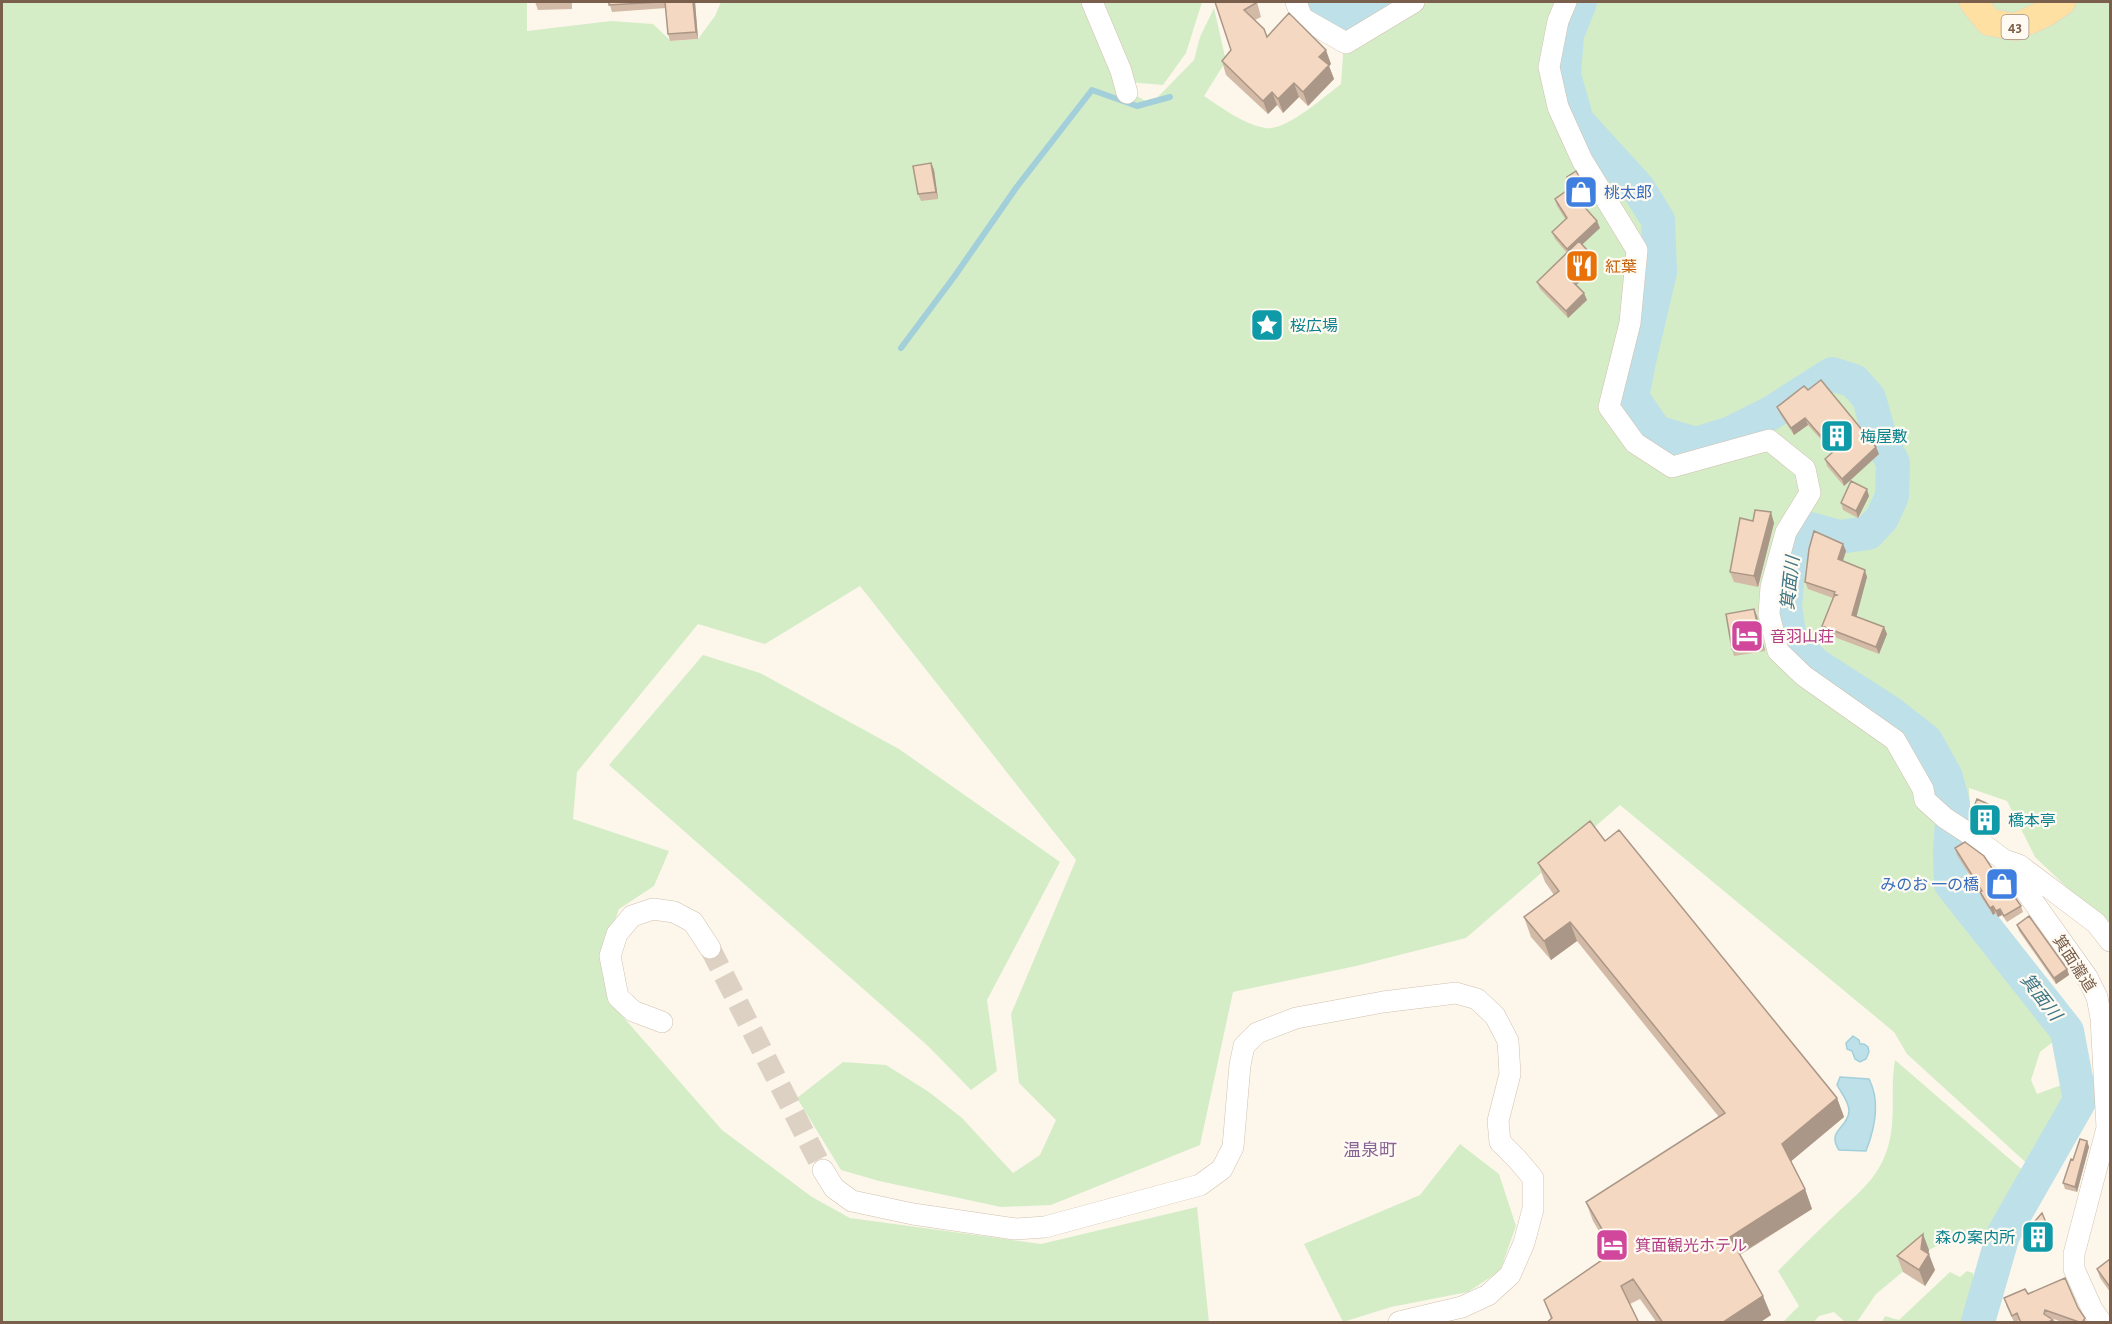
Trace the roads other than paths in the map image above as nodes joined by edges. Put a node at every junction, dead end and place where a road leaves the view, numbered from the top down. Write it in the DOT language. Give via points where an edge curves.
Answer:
graph roads {
  1 [pos="1092,2"];
  2 [pos="1296,2"];
  3 [pos="1414,2"];
  4 [pos="1566,2"];
  5 [pos="1973,2"];
  6 [pos="2062,2"];
  7 [pos="1127,93"];
  8 [pos="2004,860"];
  9 [pos="2110,941"];
  10 [pos="710,948"];
  11 [pos="662,1022"];
  12 [pos="823,1170"];
  13 [pos="1399,1323"];
  14 [pos="2101,1323"];
  1 -- 7 [label="street"];
  2 -- 3 [label="street" via="1302,18 1346,43"];
  4 -- 8 [label="street" via="1549,67 1557,108 1582,160 1637,250 1630,323 1609,407 1635,443 1672,467 1769,440 1805,469 1810,493 1786,532 1771,587 1769,614 1778,651 1804,676 1895,740 1923,789 1925,800"];
  5 -- 6 [label="main road, 43" via="1989,22 2015,27"];
  8 -- 9 [label="street" via="2019,865 2096,923"];
  8 -- 14 [label="street, 箕面瀧道" via="2087,976 2097,997 2107,1128 2074,1254 2074,1269"];
  10 -- 11 [label="street" via="693,922 674,912 653,909 632,916 617,934 610,956 618,997 633,1011"];
  12 -- 13 [label="street" via="834,1188 852,1201 1016,1229 1045,1227 1200,1185 1222,1169 1233,1147 1240,1065 1244,1046 1257,1033 1296,1018 1456,993 1477,999 1495,1016 1508,1041 1510,1074 1498,1122 1500,1142 1533,1178 1533,1209 1510,1275 1488,1295 1462,1307"];
}
